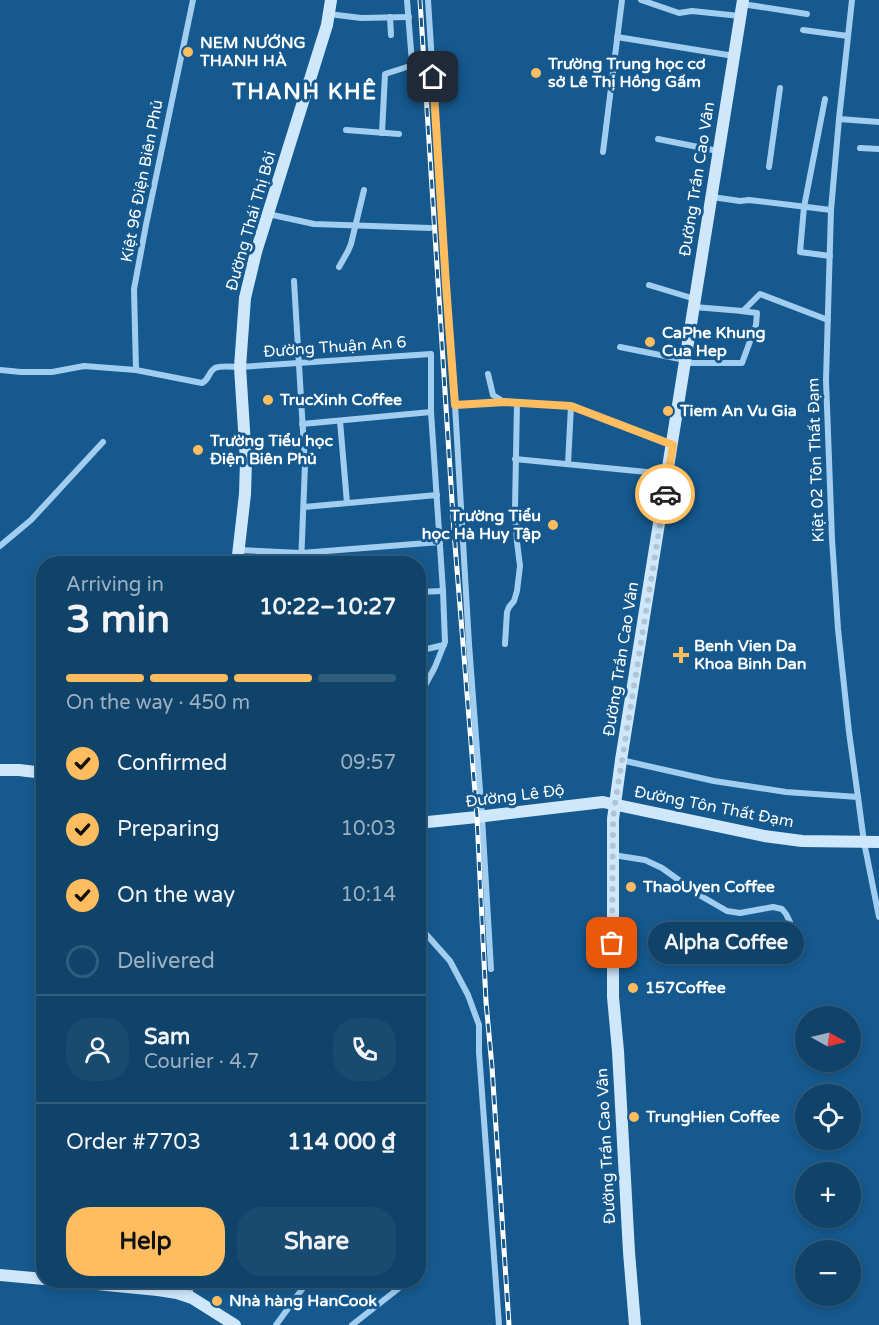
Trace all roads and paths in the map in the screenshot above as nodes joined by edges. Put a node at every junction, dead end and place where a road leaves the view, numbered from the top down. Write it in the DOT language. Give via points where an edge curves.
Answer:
graph roads {
  1 [pos="193,0"];
  2 [pos="331,0"];
  3 [pos="407,0"];
  4 [pos="428,0"];
  5 [pos="622,0"];
  6 [pos="641,0"];
  7 [pos="852,0"];
  8 [pos="742,7"];
  9 [pos="329,14"];
  10 [pos="807,14"];
  11 [pos="390,17"];
  12 [pos="409,17"];
  13 [pos="803,30"];
  14 [pos="391,35"];
  15 [pos="848,36"];
  16 [pos="617,37"];
  17 [pos="734,56"];
  18 [pos="780,88"];
  19 [pos="825,99"];
  20 [pos="839,119"];
  21 [pos="879,122"];
  22 [pos="346,130"];
  23 [pos="382,133"];
  24 [pos="399,134"];
  25 [pos="658,139"];
  26 [pos="860,148"];
  27 [pos="879,149"];
  28 [pos="718,151"];
  29 [pos="603,152"];
  30 [pos="769,167"];
  31 [pos="364,190"];
  32 [pos="711,197"];
  33 [pos="804,207"];
  34 [pos="831,210"];
  35 [pos="268,214"];
  36 [pos="356,225"];
  37 [pos="430,228"];
  38 [pos="830,256"];
  39 [pos="339,267"];
  40 [pos="294,281"];
  41 [pos="649,285"];
  42 [pos="695,303"];
  43 [pos="741,311"];
  44 [pos="828,320"];
  45 [pos="620,347"];
  46 [pos="685,362"];
  47 [pos="300,363"];
  48 [pos="240,367"];
  49 [pos="0,370"];
  50 [pos="136,370"];
  51 [pos="488,374"];
  52 [pos="505,402"];
  53 [pos="517,403"];
  54 [pos="455,405"];
  55 [pos="571,406"];
  56 [pos="431,412"];
  57 [pos="340,421"];
  58 [pos="302,424"];
  59 [pos="104,442"];
  60 [pos="673,445"];
  61 [pos="515,459"];
  62 [pos="567,464"];
  63 [pos="668,474"];
  64 [pos="437,495"];
  65 [pos="347,503"];
  66 [pos="304,507"];
  67 [pos="440,542"];
  68 [pos="0,546"];
  69 [pos="238,550"];
  70 [pos="301,553"];
  71 [pos="238,556"];
  72 [pos="443,591"];
  73 [pos="426,592"];
  74 [pos="505,644"];
  75 [pos="444,645"];
  76 [pos="426,650"];
  77 [pos="426,684"];
  78 [pos="621,760"];
  79 [pos="0,770"];
  80 [pos="36,772"];
  81 [pos="858,797"];
  82 [pos="615,804"];
  83 [pos="482,817"];
  84 [pos="426,823"];
  85 [pos="864,842"];
  86 [pos="879,842"];
  87 [pos="613,854"];
  88 [pos="879,917"];
  89 [pos="790,922"];
  90 [pos="426,934"];
  91 [pos="491,969"];
  92 [pos="0,1275"];
  93 [pos="36,1278"];
  94 [pos="138,1288"];
  95 [pos="189,1288"];
  96 [pos="303,1288"];
  97 [pos="399,1288"];
  98 [pos="192,1298"];
  99 [pos="235,1325"];
  100 [pos="276,1325"];
  101 [pos="352,1325"];
  102 [pos="498,1325"];
  103 [pos="635,1325"];
  1 -- 50 [label="street, Kiệt 96 Điện Biên Phủ" via="134,288"];
  2 -- 9 [label="main road, Đường Thái Thị Bôi"];
  3 -- 12 [label="street"];
  4 -- 54 [label="street"];
  5 -- 16 [label="street"];
  6 -- 8 [label="street" via="678,13"];
  7 -- 15 [label="street, Kiệt 02 Tôn Thất Đạm"];
  8 -- 10 [label="street"];
  8 -- 17 [label="main road, Đường Trần Cao Vân"];
  9 -- 11 [label="street"];
  9 -- 35 [label="main road, Đường Thái Thị Bôi"];
  11 -- 12 [label="street"];
  11 -- 14 [label="street"];
  12 -- 23 [label="street" via="412,63 385,74"];
  13 -- 15 [label="street"];
  15 -- 20 [label="street, Kiệt 02 Tôn Thất Đạm"];
  16 -- 17 [label="street"];
  16 -- 29 [label="street"];
  17 -- 28 [label="main road, Đường Trần Cao Vân"];
  18 -- 30 [label="street"];
  19 -- 33 [label="street"];
  20 -- 21 [label="street"];
  20 -- 34 [label="street, Kiệt 02 Tôn Thất Đạm"];
  22 -- 23 [label="street"];
  23 -- 24 [label="street"];
  25 -- 28 [label="street"];
  26 -- 27 [label="street"];
  28 -- 32 [label="main road, Đường Trần Cao Vân"];
  31 -- 36 [label="street"];
  32 -- 33 [label="street"];
  32 -- 42 [label="main road, Đường Trần Cao Vân"];
  33 -- 34 [label="street"];
  33 -- 38 [label="street" via="800,252"];
  34 -- 38 [label="street, Kiệt 02 Tôn Thất Đạm"];
  35 -- 36 [label="street" via="314,224"];
  35 -- 48 [label="main road, Đường Thái Thị Bôi" via="250,275"];
  36 -- 37 [label="street"];
  36 -- 39 [label="street"];
  38 -- 44 [label="street, Kiệt 02 Tôn Thất Đạm"];
  40 -- 47 [label="street"];
  41 -- 42 [label="street"];
  42 -- 43 [label="street"];
  42 -- 46 [label="main road, Đường Trần Cao Vân"];
  43 -- 44 [label="street" via="760,294"];
  43 -- 46 [label="street" via="757,313 742,363"];
  44 -- 81 [label="street, Kiệt 02 Tôn Thất Đạm" via="826,380 832,540"];
  45 -- 46 [label="street"];
  46 -- 60 [label="main road, Đường Trần Cao Vân"];
  47 -- 48 [label="street, Đường Thuận An 6"];
  47 -- 56 [label="street, Đường Thuận An 6" via="431,354"];
  47 -- 58 [label="street"];
  48 -- 50 [label="street, Đường Thuận An 6" via="217,367 202,383"];
  48 -- 69 [label="main road, Đường Thái Thị Bôi" via="246,461"];
  49 -- 50 [label="street" via="52,372 84,366"];
  51 -- 52 [label="street" via="493,395"];
  52 -- 53 [label="street"];
  52 -- 54 [label="street"];
  53 -- 55 [label="street"];
  53 -- 61 [label="street"];
  54 -- 83 [label="street"];
  55 -- 60 [label="street"];
  55 -- 62 [label="street"];
  56 -- 57 [label="street"];
  56 -- 64 [label="street"];
  57 -- 58 [label="street"];
  57 -- 65 [label="street"];
  58 -- 66 [label="street"];
  59 -- 68 [label="street" via="31,520"];
  60 -- 63 [label="main road, Đường Trần Cao Vân"];
  61 -- 62 [label="street"];
  61 -- 74 [label="street" via="520,566 517,591 507,612"];
  62 -- 63 [label="street"];
  63 -- 78 [label="main road, Đường Trần Cao Vân"];
  64 -- 65 [label="street"];
  64 -- 67 [label="street"];
  65 -- 66 [label="street"];
  66 -- 70 [label="street"];
  67 -- 70 [label="street"];
  67 -- 72 [label="street"];
  69 -- 70 [label="street"];
  69 -- 71 [label="main road, Đường Thái Thị Bôi"];
  72 -- 73 [label="street"];
  72 -- 75 [label="street"];
  75 -- 76 [label="street"];
  75 -- 77 [label="street"];
  78 -- 81 [label="street" via="714,781"];
  78 -- 82 [label="main road, Đường Trần Cao Vân"];
  79 -- 80 [label="main road"];
  81 -- 85 [label="street, Kiệt 02 Tôn Thất Đạm"];
  82 -- 83 [label="main road, Đường Lê Độ" via="603,802"];
  82 -- 85 [label="main road, Đường Tôn Thất Đạm" via="764,836"];
  82 -- 87 [label="main road, Đường Trần Cao Vân"];
  83 -- 84 [label="main road, Đường Lê Độ"];
  83 -- 91 [label="street"];
  85 -- 86 [label="main road, Đường Tôn Thất Đạm"];
  85 -- 88 [label="street, Kiệt 02 Tôn Thất Đạm"];
  87 -- 89 [label="street" via="662,867 727,911 782,909"];
  87 -- 103 [label="main road, Đường Trần Cao Vân" via="613,997"];
  90 -- 102 [label="street" via="450,961 479,1025"];
  92 -- 93 [label="main road"];
  94 -- 98 [label="main road"];
  95 -- 98 [label="street"];
  96 -- 100 [label="street"];
  97 -- 101 [label="street"];
  98 -- 99 [label="main road"];
}
